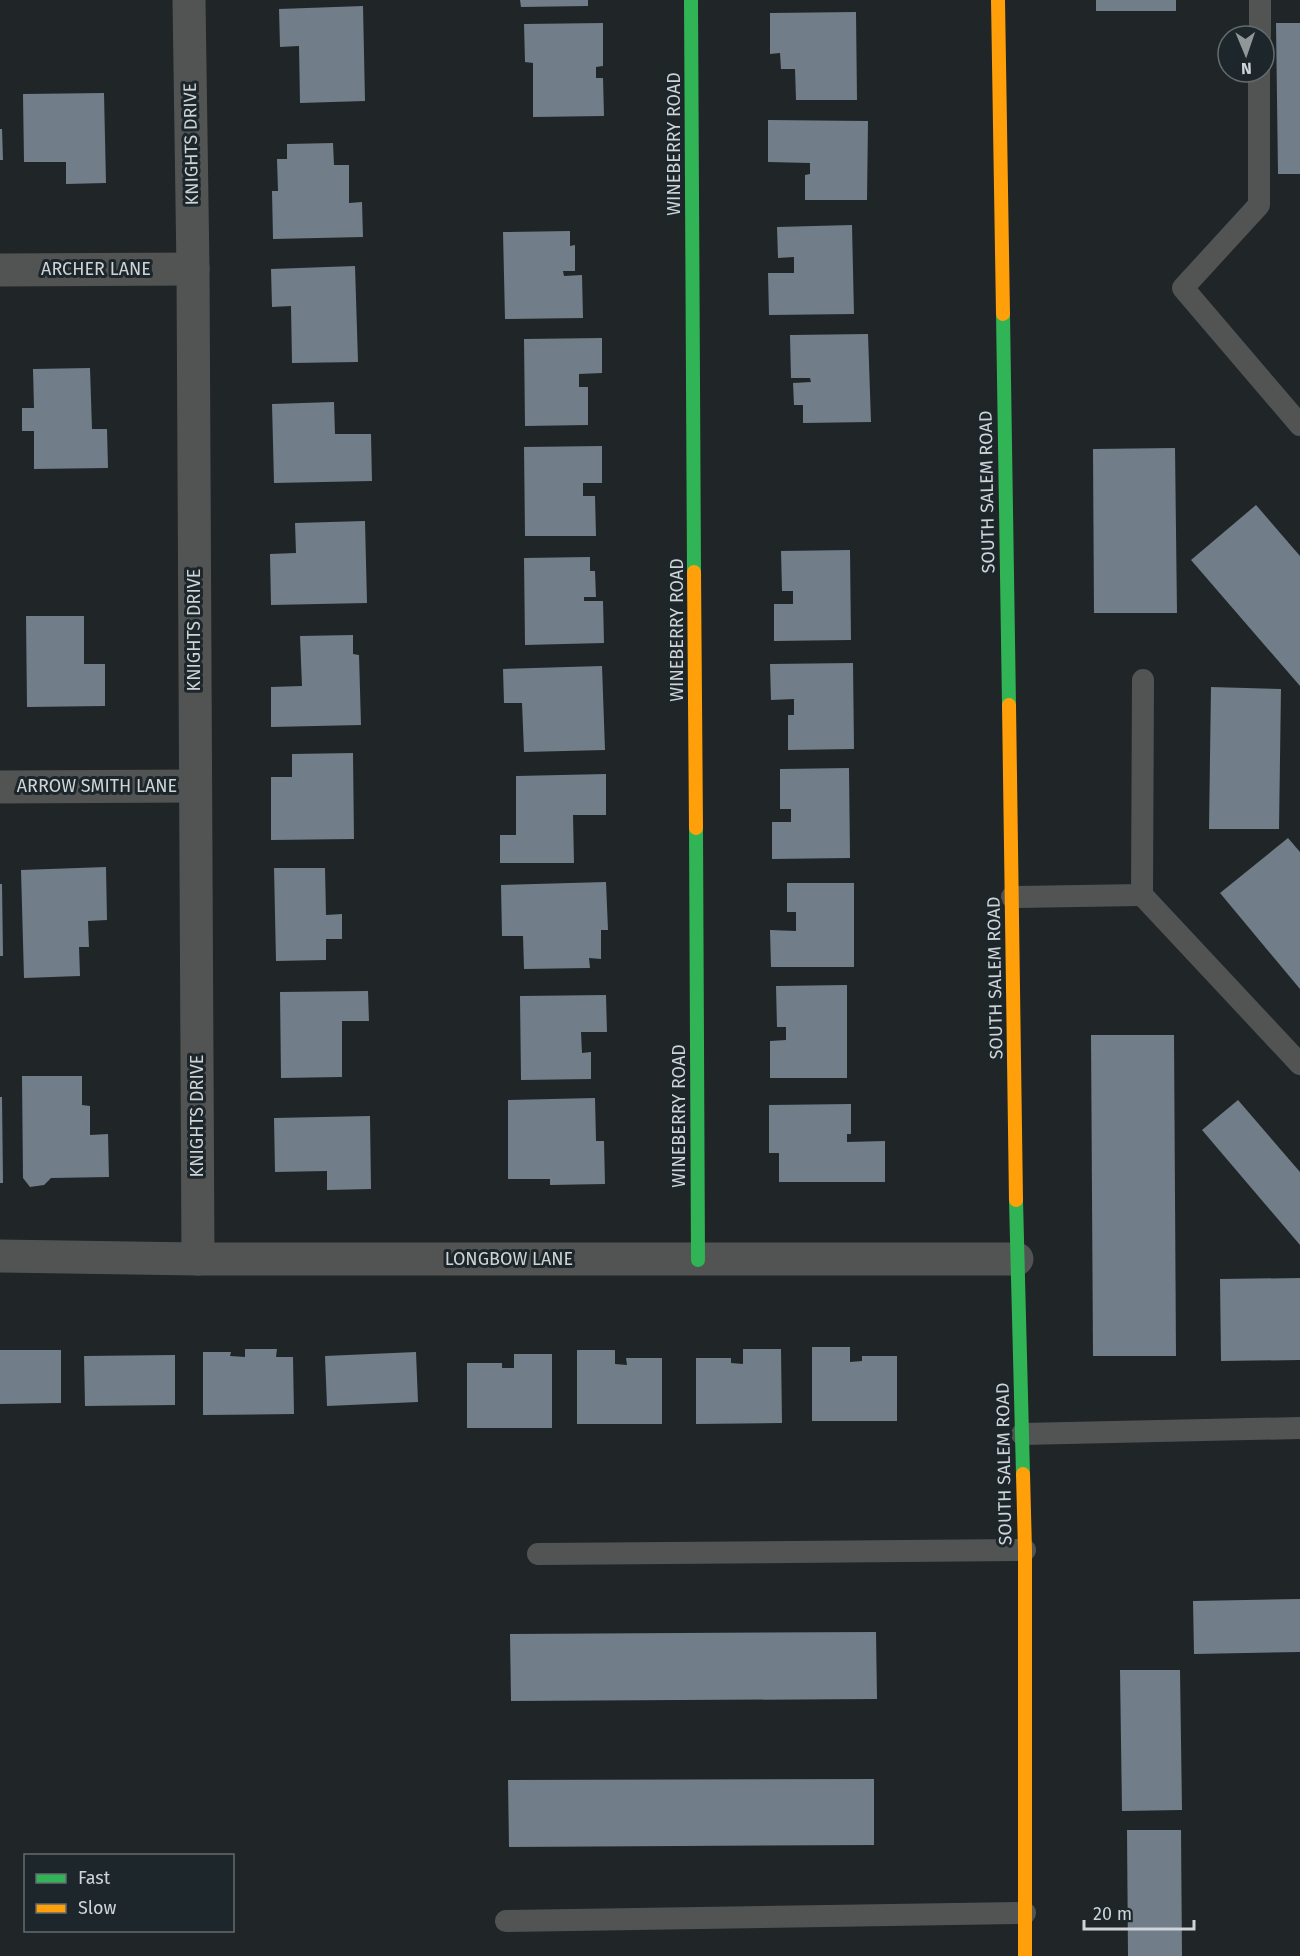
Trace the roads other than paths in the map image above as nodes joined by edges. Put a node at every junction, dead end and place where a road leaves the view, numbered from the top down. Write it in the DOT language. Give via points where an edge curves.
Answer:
graph roads {
  1 [pos="189,0"];
  2 [pos="691,0"];
  3 [pos="998,0"];
  4 [pos="1260,0"];
  5 [pos="1260,24"];
  6 [pos="1259,84"];
  7 [pos="193,268"];
  8 [pos="0,270"];
  9 [pos="1300,424"];
  10 [pos="1143,680"];
  11 [pos="195,786"];
  12 [pos="0,787"];
  13 [pos="1142,895"];
  14 [pos="1011,897"];
  15 [pos="1300,1064"];
  16 [pos="0,1256"];
  17 [pos="198,1259"];
  18 [pos="1017,1259"];
  19 [pos="698,1260"];
  20 [pos="1300,1428"];
  21 [pos="1022,1434"];
  22 [pos="1025,1550"];
  23 [pos="538,1554"];
  24 [pos="1025,1913"];
  25 [pos="506,1921"];
  26 [pos="1025,1956"];
  1 -- 7 [label="street, KNIGHTS DRIVE"];
  2 -- 19 [label="street, WINEBERRY ROAD"];
  3 -- 14 [label="street, SOUTH SALEM ROAD"];
  4 -- 5 [label="lane"];
  6 -- 9 [label="lane" via="1259,205 1183,288"];
  7 -- 8 [label="street, ARCHER LANE"];
  7 -- 11 [label="street, KNIGHTS DRIVE"];
  10 -- 13 [label="lane"];
  11 -- 12 [label="street, ARROW SMITH LANE"];
  11 -- 17 [label="street, KNIGHTS DRIVE"];
  13 -- 14 [label="lane"];
  13 -- 15 [label="lane"];
  14 -- 18 [label="street, SOUTH SALEM ROAD"];
  16 -- 17 [label="street, LONGBOW LANE"];
  17 -- 19 [label="street, LONGBOW LANE"];
  18 -- 19 [label="street, LONGBOW LANE"];
  18 -- 21 [label="street, SOUTH SALEM ROAD"];
  20 -- 21 [label="lane"];
  21 -- 22 [label="street, SOUTH SALEM ROAD"];
  22 -- 23 [label="lane"];
  22 -- 24 [label="street, SOUTH SALEM ROAD"];
  24 -- 25 [label="lane"];
  24 -- 26 [label="street, SOUTH SALEM ROAD"];
}
